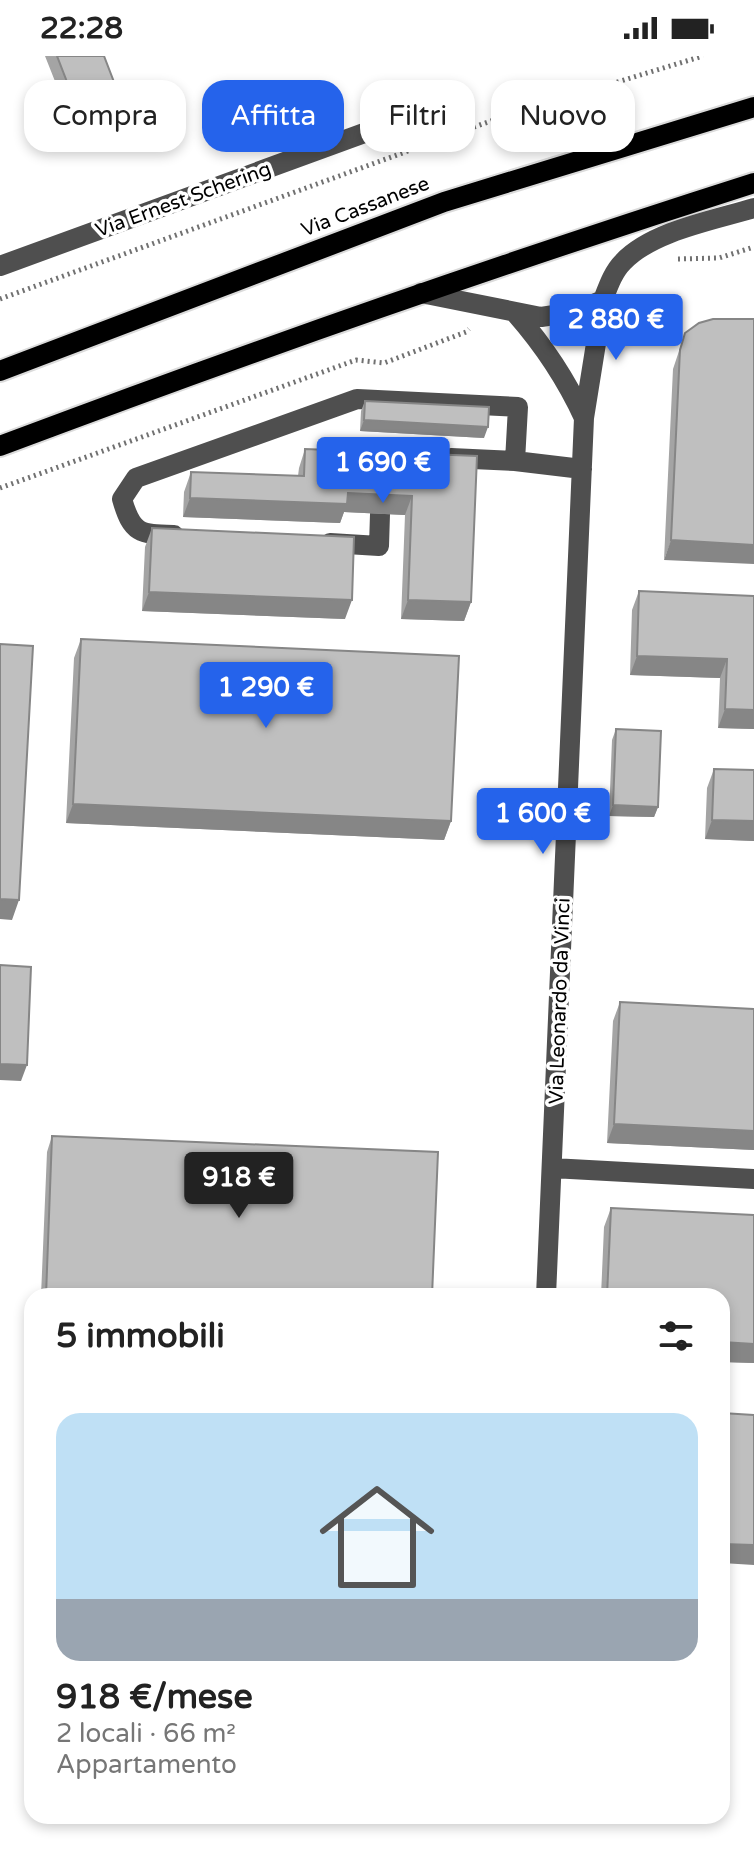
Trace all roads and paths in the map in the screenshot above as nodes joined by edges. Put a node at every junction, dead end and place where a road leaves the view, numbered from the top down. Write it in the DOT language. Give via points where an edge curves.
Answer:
graph roads {
  1 [pos="703,56"];
  2 [pos="754,107"];
  3 [pos="360,134"];
  4 [pos="754,183"];
  5 [pos="754,208"];
  6 [pos="754,247"];
  7 [pos="633,254"];
  8 [pos="1,262"];
  9 [pos="421,293"];
  10 [pos="0,299"];
  11 [pos="603,300"];
  12 [pos="489,305"];
  13 [pos="516,314"];
  14 [pos="0,371"];
  15 [pos="584,418"];
  16 [pos="0,446"];
  17 [pos="427,457"];
  18 [pos="515,461"];
  19 [pos="582,469"];
  20 [pos="0,488"];
  21 [pos="380,514"];
  22 [pos="190,536"];
  23 [pos="316,543"];
  24 [pos="552,1168"];
  25 [pos="754,1179"];
  26 [pos="546,1288"];
  1 -- 10 [label="path" via="499,118"];
  2 -- 14 [label="main road, Via Cassanese" via="444,202"];
  3 -- 8 [label="street, Via Ernest Schering"];
  4 -- 9 [label="main road"];
  5 -- 7 [label="street" via="670,234"];
  6 -- 7 [label="path" via="719,258"];
  7 -- 11 [label="street, Via Leonardo da Vinci" via="617,269"];
  9 -- 12 [label="street"];
  9 -- 16 [label="main road"];
  11 -- 13 [label="street" via="560,315"];
  11 -- 15 [label="street, Via Leonardo da Vinci"];
  12 -- 13 [label="street"];
  12 -- 20 [label="path" via="466,332 384,363 356,360"];
  13 -- 15 [label="street" via="564,376"];
  15 -- 19 [label="street, Via Leonardo da Vinci"];
  17 -- 18 [label="street"];
  18 -- 19 [label="street"];
  18 -- 22 [label="street" via="518,407 357,399 136,478 122,499 128,521 143,534"];
  19 -- 24 [label="street, Via Leonardo da Vinci"];
  21 -- 23 [label="street" via="379,546"];
  24 -- 25 [label="street"];
  24 -- 26 [label="street, Via Leonardo da Vinci"];
}
